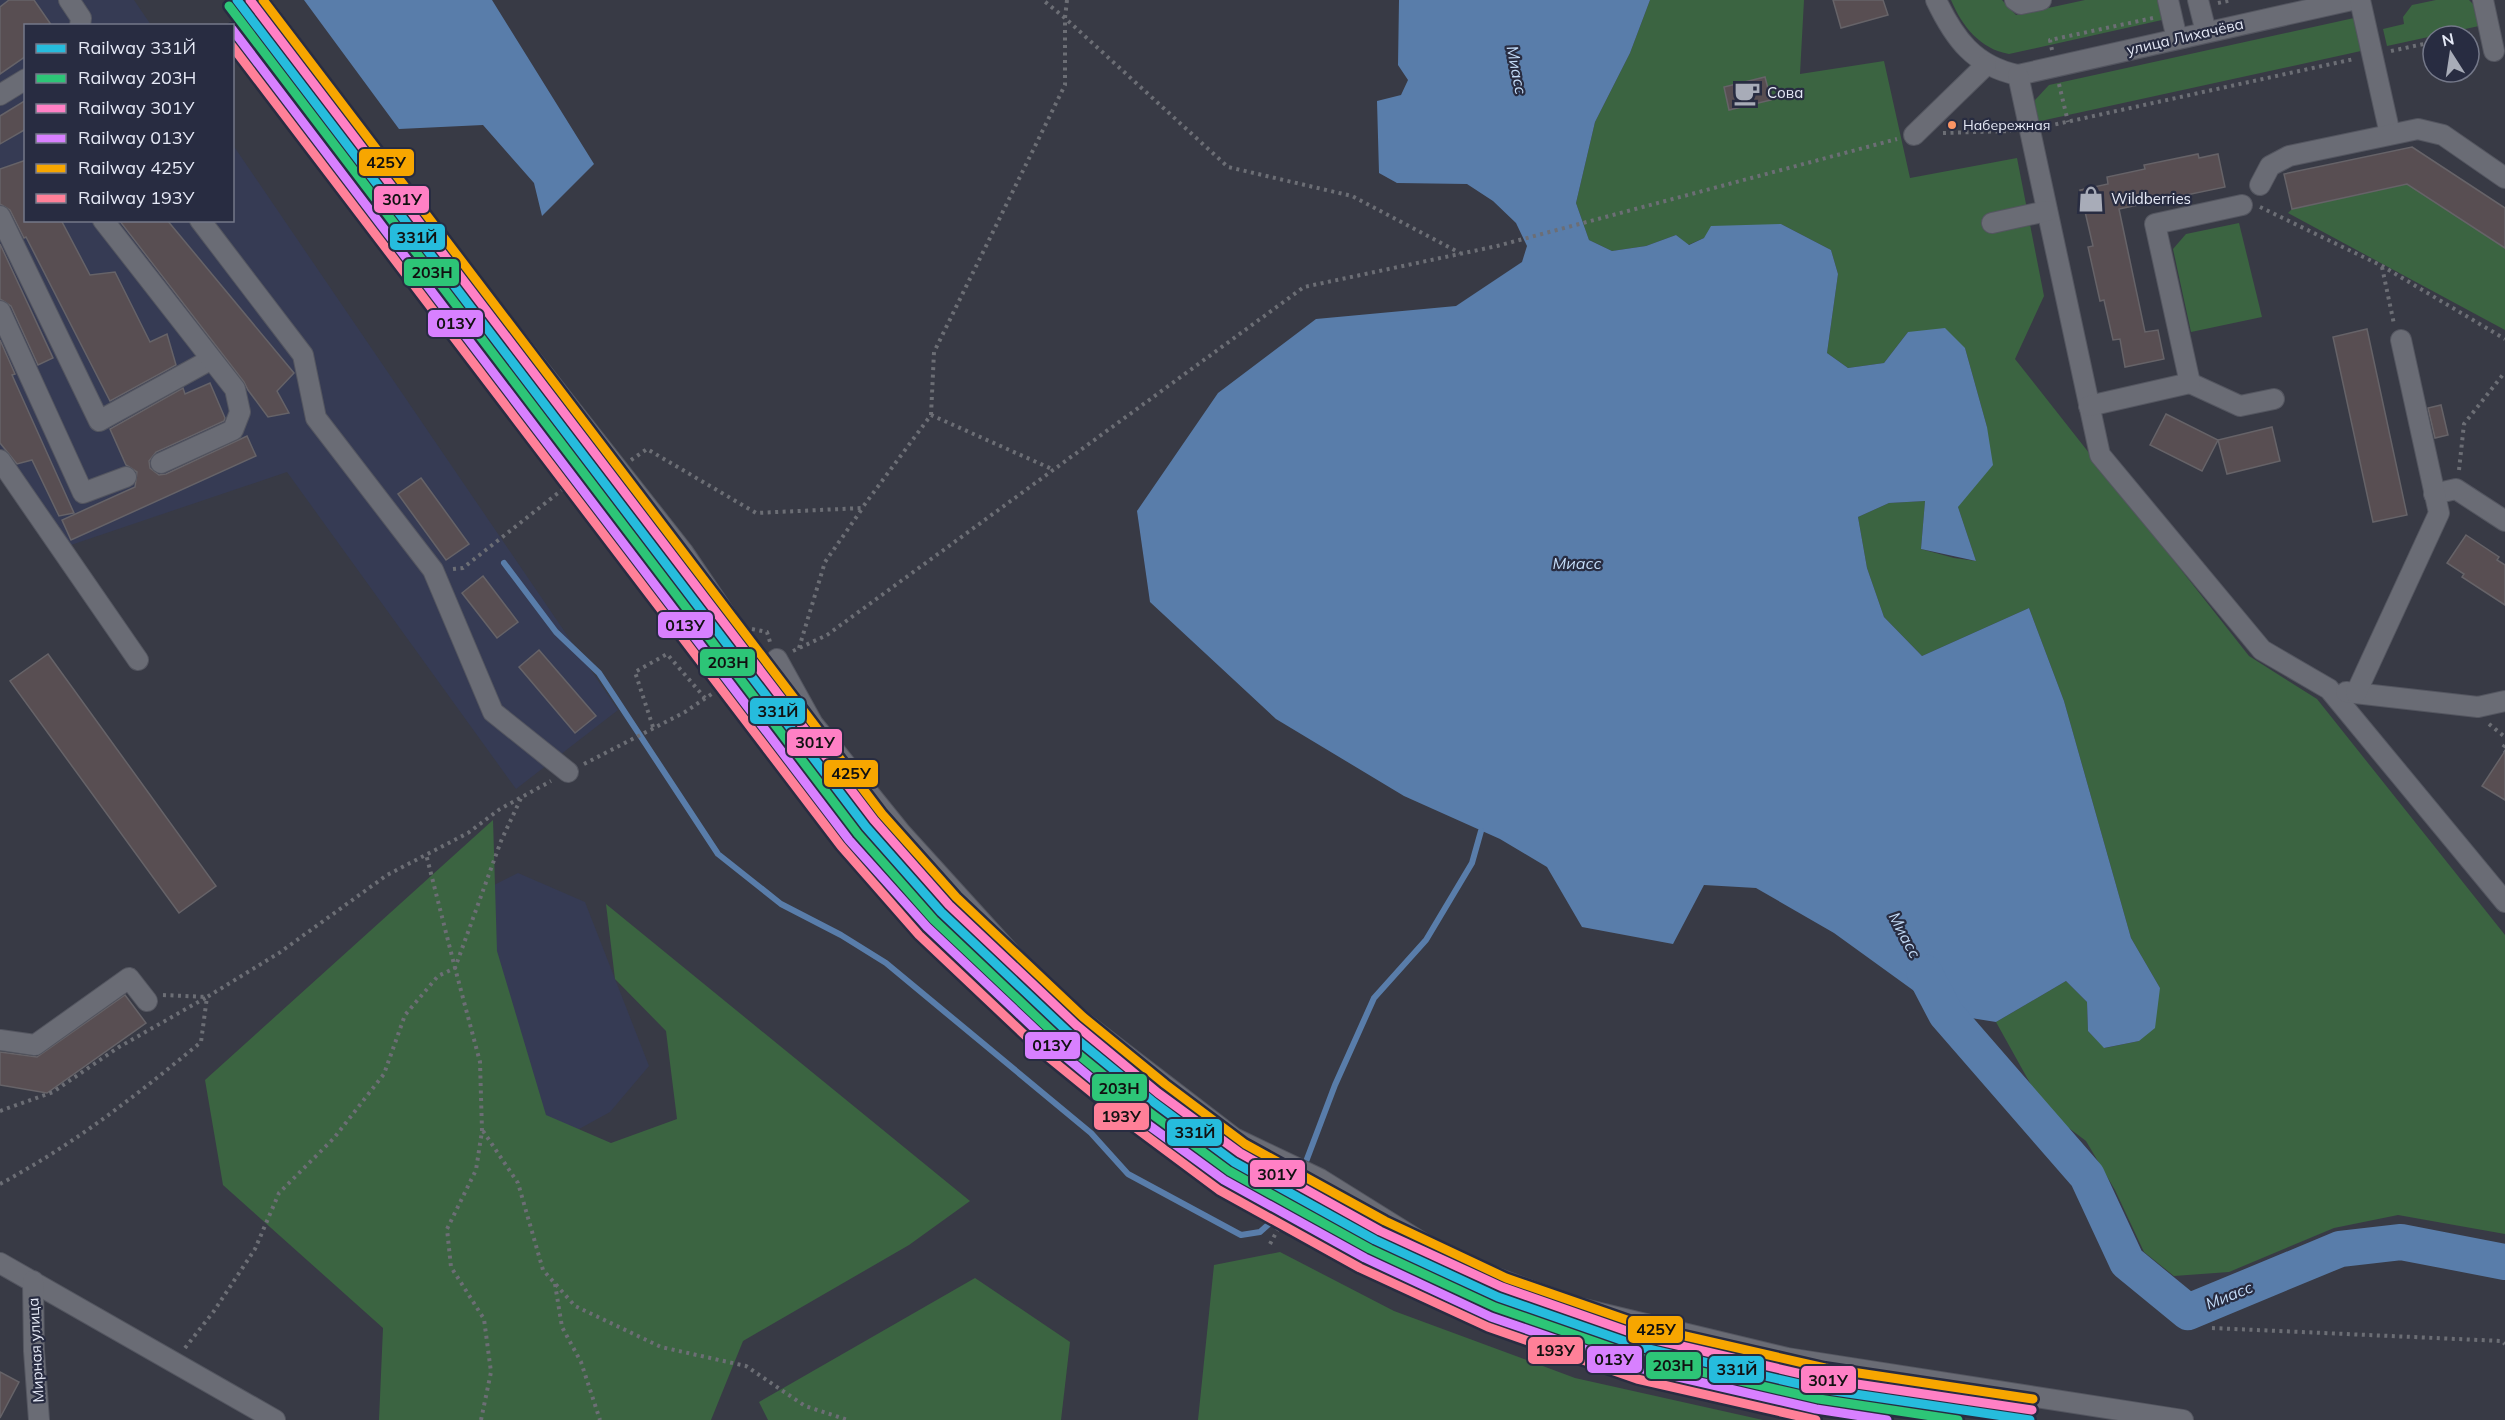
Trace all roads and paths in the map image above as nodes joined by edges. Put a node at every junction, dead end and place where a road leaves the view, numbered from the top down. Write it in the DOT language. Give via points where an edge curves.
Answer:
graph roads {
  1 [pos="69,0"];
  2 [pos="258,0"];
  3 [pos="1043,0"];
  4 [pos="1067,0"];
  5 [pos="1936,0"];
  6 [pos="2015,0"];
  7 [pos="2041,0"];
  8 [pos="2168,0"];
  9 [pos="2198,0"];
  10 [pos="2352,0"];
  11 [pos="2360,0"];
  12 [pos="2483,0"];
  13 [pos="2309,5"];
  14 [pos="2280,8"];
  15 [pos="1065,18"];
  16 [pos="80,24"];
  17 [pos="2206,33"];
  18 [pos="2177,39"];
  19 [pos="2421,45"];
  20 [pos="2494,51"];
  21 [pos="2372,55"];
  22 [pos="1986,65"];
  23 [pos="2018,75"];
  24 [pos="24,80"];
  25 [pos="0,95"];
  26 [pos="2029,130"];
  27 [pos="2390,134"];
  28 [pos="1914,135"];
  29 [pos="2505,177"];
  30 [pos="2260,185"];
  31 [pos="2242,205"];
  32 [pos="2047,211"];
  33 [pos="0,216"];
  34 [pos="105,222"];
  35 [pos="202,222"];
  36 [pos="1992,223"];
  37 [pos="1461,253"];
  38 [pos="2382,266"];
  39 [pos="2388,299"];
  40 [pos="0,311"];
  41 [pos="2505,339"];
  42 [pos="2401,340"];
  43 [pos="210,360"];
  44 [pos="2505,372"];
  45 [pos="2190,383"];
  46 [pos="2274,399"];
  47 [pos="2089,406"];
  48 [pos="931,415"];
  49 [pos="0,460"];
  50 [pos="161,463"];
  51 [pos="616,469"];
  52 [pos="1053,469"];
  53 [pos="126,477"];
  54 [pos="2456,489"];
  55 [pos="2434,494"];
  56 [pos="862,508"];
  57 [pos="2505,521"];
  58 [pos="433,570"];
  59 [pos="733,626"];
  60 [pos="799,648"];
  61 [pos="777,659"];
  62 [pos="138,660"];
  63 [pos="2329,689"];
  64 [pos="2356,693"];
  65 [pos="705,698"];
  66 [pos="2505,701"];
  67 [pos="652,727"];
  68 [pos="2505,745"];
  69 [pos="2505,751"];
  70 [pos="568,772"];
  71 [pos="522,796"];
  72 [pos="426,854"];
  73 [pos="2505,902"];
  74 [pos="455,968"];
  75 [pos="144,997"];
  76 [pos="207,997"];
  77 [pos="0,1040"];
  78 [pos="0,1111"];
  79 [pos="482,1131"];
  80 [pos="0,1184"];
  81 [pos="1283,1220"];
  82 [pos="1270,1244"];
  83 [pos="0,1263"];
  84 [pos="33,1281"];
  85 [pos="555,1283"];
  86 [pos="2212,1328"];
  87 [pos="2505,1344"];
  88 [pos="174,1362"];
  89 [pos="39,1420"];
  90 [pos="275,1420"];
  91 [pos="481,1420"];
  92 [pos="600,1420"];
  93 [pos="848,1420"];
  94 [pos="2183,1420"];
  1 -- 16 [label="street" via="81,18"];
  2 -- 51 [label="street"];
  3 -- 15 [label="path"];
  4 -- 15 [label="path"];
  5 -- 22 [label="street" via="1962,43"];
  6 -- 7 [label="street" via="2021,4"];
  8 -- 18 [label="street"];
  9 -- 17 [label="street"];
  10 -- 13 [label="street, улица Лихачёва"];
  11 -- 21 [label="street"];
  12 -- 20 [label="street"];
  13 -- 14 [label="street, улица Лихачёва"];
  14 -- 17 [label="street, улица Лихачёва"];
  15 -- 37 [label="path" via="1228,167 1352,196"];
  15 -- 48 [label="path" via="1065,85 934,352"];
  17 -- 18 [label="street, улица Лихачёва"];
  18 -- 23 [label="street, улица Лихачёва"];
  19 -- 21 [label="path"];
  21 -- 26 [label="path"];
  21 -- 27 [label="street"];
  22 -- 23 [label="street"];
  22 -- 28 [label="street"];
  23 -- 26 [label="street"];
  24 -- 25 [label="street"];
  26 -- 28 [label="path"];
  26 -- 32 [label="street"];
  27 -- 29 [label="street" via="2418,129 2443,135"];
  27 -- 30 [label="street" via="2289,156 2270,166"];
  28 -- 37 [label="path"];
  31 -- 38 [label="path" via="2263,208"];
  31 -- 45 [label="street" via="2156,224"];
  32 -- 36 [label="street"];
  32 -- 47 [label="street"];
  33 -- 43 [label="street" via="99,421"];
  34 -- 43 [label="street"];
  35 -- 58 [label="street" via="303,356 316,418"];
  37 -- 52 [label="path" via="1304,286"];
  38 -- 39 [label="path"];
  38 -- 41 [label="path"];
  40 -- 53 [label="street" via="83,494"];
  42 -- 55 [label="street"];
  43 -- 50 [label="street" via="235,389 240,412 233,430"];
  44 -- 54 [label="path" via="2464,424"];
  45 -- 46 [label="street" via="2240,406"];
  45 -- 47 [label="street"];
  47 -- 63 [label="street" via="2100,455 2262,650"];
  48 -- 52 [label="path"];
  48 -- 56 [label="path"];
  49 -- 62 [label="street"];
  51 -- 56 [label="path" via="647,450 756,513"];
  51 -- 58 [label="path" via="601,479 567,486 463,568"];
  51 -- 59 [label="street" via="683,552"];
  52 -- 60 [label="path" via="827,635"];
  54 -- 55 [label="street"];
  54 -- 57 [label="street"];
  55 -- 64 [label="street" via="2439,513"];
  56 -- 60 [label="path" via="825,562"];
  58 -- 70 [label="street" via="493,712"];
  59 -- 61 [label="path" via="767,632"];
  60 -- 61 [label="path"];
  61 -- 65 [label="path"];
  61 -- 94 [label="street" via="813,724 902,833 1049,996 1234,1138 1320,1179 1453,1262 1575,1307 1786,1358"];
  63 -- 64 [label="street"];
  63 -- 73 [label="street"];
  64 -- 66 [label="street" via="2478,707"];
  65 -- 67 [label="path" via="686,712"];
  65 -- 67 [label="path" via="667,654 635,672"];
  67 -- 70 [label="path"];
  68 -- 69 [label="path"];
  70 -- 71 [label="path"];
  71 -- 72 [label="path" via="468,833"];
  71 -- 74 [label="path"];
  72 -- 74 [label="path"];
  72 -- 76 [label="path" via="387,875 279,953"];
  74 -- 79 [label="path" via="480,1062"];
  74 -- 88 [label="path" via="438,976 405,1015 384,1074 334,1138 279,1193 255,1249"];
  75 -- 76 [label="path"];
  75 -- 77 [label="street" via="129,978 35,1045"];
  76 -- 78 [label="path" via="118,1047 53,1092"];
  76 -- 80 [label="path" via="201,1042 132,1099 40,1163"];
  79 -- 85 [label="path" via="518,1183 543,1270"];
  79 -- 91 [label="path" via="476,1170 447,1229 451,1267 484,1318 491,1372"];
  81 -- 82 [label="path"];
  83 -- 84 [label="street"];
  84 -- 88 [label="street"];
  84 -- 89 [label="street, Мирная улица"];
  85 -- 92 [label="path" via="562,1327 581,1362"];
  85 -- 93 [label="path" via="575,1306 661,1347 746,1366 806,1406"];
  86 -- 87 [label="path"];
  88 -- 90 [label="street"];
}
